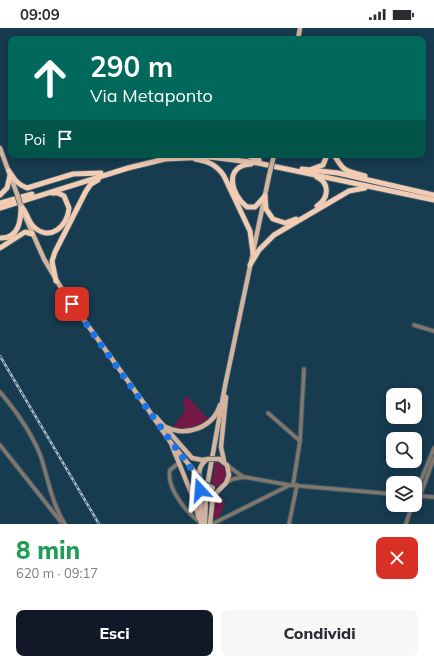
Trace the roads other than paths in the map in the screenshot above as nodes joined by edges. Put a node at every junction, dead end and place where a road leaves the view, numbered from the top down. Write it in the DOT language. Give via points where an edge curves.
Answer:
graph roads {
  1 [pos="0,149"];
  2 [pos="167,158"];
  3 [pos="168,158"];
  4 [pos="181,158"];
  5 [pos="220,158"];
  6 [pos="240,158"];
  7 [pos="251,158"];
  8 [pos="273,158"];
  9 [pos="326,158"];
  10 [pos="336,158"];
  11 [pos="258,162"];
  12 [pos="267,163"];
  13 [pos="304,169"];
  14 [pos="10,173"];
  15 [pos="101,173"];
  16 [pos="109,174"];
  17 [pos="309,174"];
  18 [pos="388,185"];
  19 [pos="372,187"];
  20 [pos="0,195"];
  21 [pos="434,195"];
  22 [pos="265,196"];
  23 [pos="34,197"];
  24 [pos="434,200"];
  25 [pos="0,204"];
  26 [pos="21,205"];
  27 [pos="0,209"];
  28 [pos="32,234"];
  29 [pos="0,238"];
  30 [pos="0,248"];
  31 [pos="253,253"];
  32 [pos="250,266"];
  33 [pos="56,280"];
  34 [pos="414,325"];
  35 [pos="434,331"];
  36 [pos="304,369"];
  37 [pos="225,386"];
  38 [pos="0,392"];
  39 [pos="144,402"];
  40 [pos="268,413"];
  41 [pos="164,426"];
  42 [pos="300,441"];
  43 [pos="171,443"];
  44 [pos="0,445"];
  45 [pos="434,448"];
  46 [pos="434,458"];
  47 [pos="208,459"];
  48 [pos="221,460"];
  49 [pos="179,463"];
  50 [pos="227,465"];
  51 [pos="244,477"];
  52 [pos="201,480"];
  53 [pos="422,482"];
  54 [pos="224,484"];
  55 [pos="293,485"];
  56 [pos="422,485"];
  57 [pos="386,493"];
  58 [pos="422,496"];
  59 [pos="434,497"];
  60 [pos="410,512"];
  61 [pos="210,517"];
  62 [pos="218,521"];
  63 [pos="200,523"];
  64 [pos="64,524"];
  65 [pos="206,524"];
  66 [pos="211,524"];
  67 [pos="289,524"];
  68 [pos="406,524"];
  1 -- 14 [label="main road"];
  2 -- 15 [label="highway"];
  3 -- 16 [label="highway"];
  4 -- 31 [label="highway" via="204,161 220,171 250,231"];
  5 -- 11 [label="highway"];
  6 -- 11 [label="highway"];
  7 -- 11 [label="highway"];
  8 -- 22 [label="main road, bridge"];
  9 -- 13 [label="highway" via="320,167"];
  10 -- 18 [label="highway" via="344,170"];
  11 -- 12 [label="highway"];
  11 -- 22 [label="highway" via="240,166 233,175 232,182 238,198 247,207 255,207"];
  12 -- 13 [label="highway"];
  12 -- 17 [label="highway"];
  13 -- 18 [label="highway" via="338,173"];
  14 -- 15 [label="highway" via="16,182 27,188 72,174"];
  14 -- 20 [label="highway" via="6,188"];
  14 -- 26 [label="main road, bridge"];
  15 -- 25 [label="highway"];
  16 -- 23 [label="highway"];
  16 -- 33 [label="highway" via="87,188 56,248 52,261"];
  17 -- 19 [label="highway"];
  17 -- 22 [label="highway" via="321,179 326,185 326,198 293,221 285,223 272,219 266,209"];
  18 -- 21 [label="highway"];
  19 -- 24 [label="highway"];
  19 -- 32 [label="highway" via="350,191 274,236 258,250"];
  22 -- 31 [label="main road"];
  23 -- 26 [label="highway" via="55,193 66,198 69,211 61,228 50,233 38,230 32,225"];
  23 -- 27 [label="highway"];
  26 -- 28 [label="main road"];
  26 -- 29 [label="highway" via="18,230 9,237"];
  28 -- 30 [label="highway" via="25,232"];
  28 -- 33 [label="main road"];
  31 -- 32 [label="main road"];
  32 -- 37 [label="main road"];
  33 -- 39 [label="main road"];
  34 -- 35 [label="street"];
  36 -- 42 [label="street"];
  37 -- 41 [label="main road" via="217,413 206,423 186,432 178,432"];
  37 -- 48 [label="main road"];
  37 -- 65 [label="main road" via="206,492"];
  38 -- 64 [label="street" via="34,441"];
  39 -- 41 [label="main road"];
  39 -- 43 [label="main road"];
  40 -- 42 [label="street"];
  41 -- 47 [label="main road" via="192,458"];
  42 -- 55 [label="street"];
  43 -- 49 [label="main road"];
  43 -- 52 [label="main road"];
  44 -- 64 [label="street"];
  45 -- 53 [label="street"];
  46 -- 56 [label="street"];
  47 -- 48 [label="main road, bridge"];
  47 -- 52 [label="main road" via="201,466"];
  48 -- 50 [label="main road"];
  49 -- 63 [label="main road"];
  49 -- 63 [label="street" via="170,470 172,486 186,510"];
  50 -- 51 [label="street"];
  50 -- 54 [label="main road" via="229,475"];
  51 -- 54 [label="street"];
  51 -- 55 [label="street"];
  52 -- 54 [label="main road, bridge" via="213,488"];
  52 -- 63 [label="main road"];
  54 -- 61 [label="main road" via="213,496"];
  55 -- 57 [label="street"];
  55 -- 62 [label="street"];
  55 -- 67 [label="street"];
  58 -- 59 [label="street"];
  60 -- 68 [label="street"];
  61 -- 62 [label="street"];
  61 -- 66 [label="main road"];
  62 -- 66 [label="street"];
}
